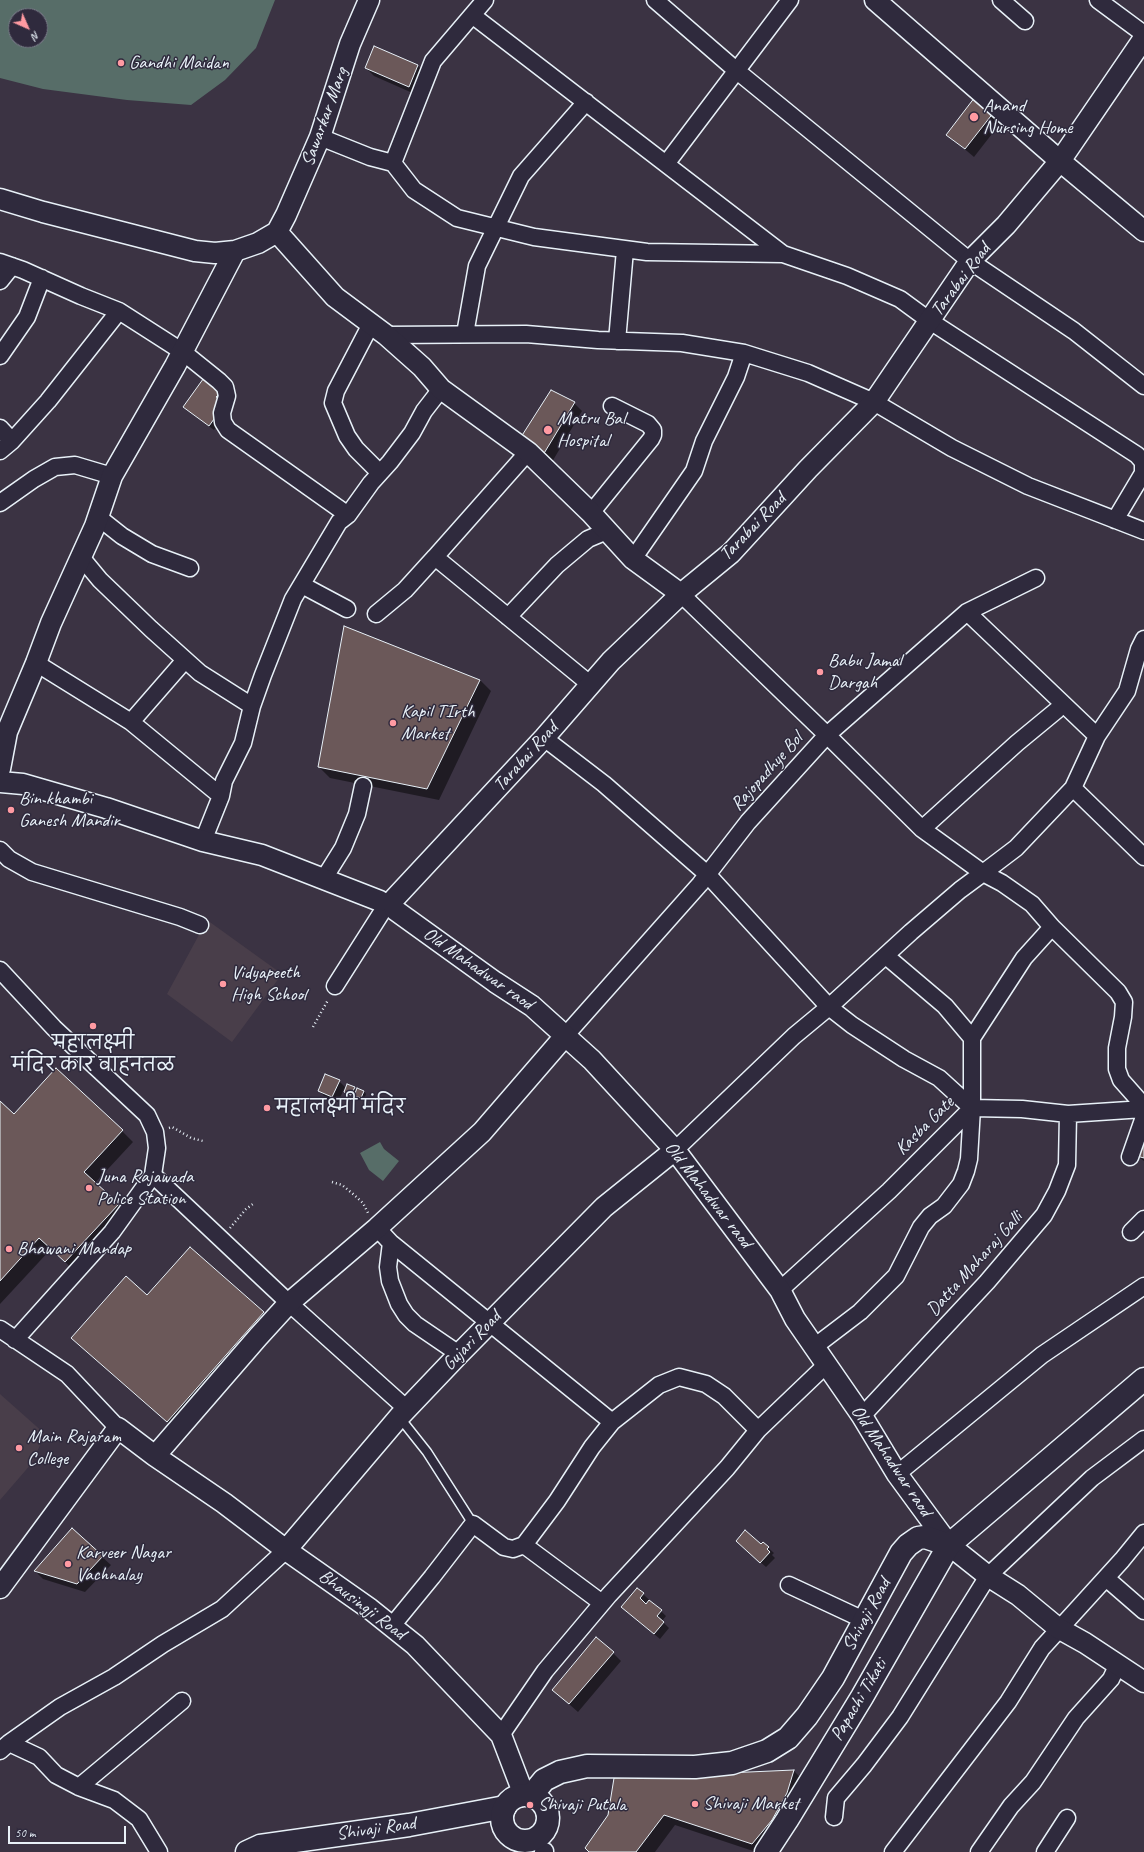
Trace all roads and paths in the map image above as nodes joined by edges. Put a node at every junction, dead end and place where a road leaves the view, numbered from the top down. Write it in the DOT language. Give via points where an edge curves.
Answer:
graph roads {
  1 [pos="369,0"];
  2 [pos="485,0"];
  3 [pos="655,0"];
  4 [pos="790,0"];
  5 [pos="875,0"];
  6 [pos="1001,0"];
  7 [pos="1098,0"];
  8 [pos="472,14"];
  9 [pos="1025,21"];
  10 [pos="1144,34"];
  11 [pos="1144,38"];
  12 [pos="737,71"];
  13 [pos="586,102"];
  14 [pos="320,137"];
  15 [pos="1060,161"];
  16 [pos="393,163"];
  17 [pos="666,164"];
  18 [pos="0,199"];
  19 [pos="495,228"];
  20 [pos="1144,231"];
  21 [pos="277,232"];
  22 [pos="625,250"];
  23 [pos="235,251"];
  24 [pos="783,254"];
  25 [pos="970,261"];
  26 [pos="6,264"];
  27 [pos="42,278"];
  28 [pos="0,281"];
  29 [pos="119,311"];
  30 [pos="930,321"];
  31 [pos="378,330"];
  32 [pos="465,334"];
  33 [pos="617,341"];
  34 [pos="183,352"];
  35 [pos="744,353"];
  36 [pos="0,356"];
  37 [pos="1144,386"];
  38 [pos="441,389"];
  39 [pos="874,402"];
  40 [pos="612,406"];
  41 [pos="0,428"];
  42 [pos="6,446"];
  43 [pos="528,452"];
  44 [pos="380,473"];
  45 [pos="112,476"];
  46 [pos="0,502"];
  47 [pos="592,513"];
  48 [pos="348,515"];
  49 [pos="98,517"];
  50 [pos="1115,520"];
  51 [pos="607,531"];
  52 [pos="1144,531"];
  53 [pos="81,557"];
  54 [pos="435,557"];
  55 [pos="633,559"];
  56 [pos="190,568"];
  57 [pos="1036,578"];
  58 [pos="302,584"];
  59 [pos="681,594"];
  60 [pos="347,609"];
  61 [pos="967,612"];
  62 [pos="376,614"];
  63 [pos="508,617"];
  64 [pos="1144,639"];
  65 [pos="185,660"];
  66 [pos="36,663"];
  67 [pos="591,685"];
  68 [pos="252,706"];
  69 [pos="1057,710"];
  70 [pos="132,722"];
  71 [pos="827,735"];
  72 [pos="1097,736"];
  73 [pos="544,738"];
  74 [pos="0,769"];
  75 [pos="0,782"];
  76 [pos="363,786"];
  77 [pos="1073,788"];
  78 [pos="221,796"];
  79 [pos="922,829"];
  80 [pos="203,841"];
  81 [pos="0,850"];
  82 [pos="1144,857"];
  83 [pos="983,873"];
  84 [pos="707,874"];
  85 [pos="323,880"];
  86 [pos="388,906"];
  87 [pos="200,926"];
  88 [pos="1052,927"];
  89 [pos="886,956"];
  90 [pos="0,970"];
  91 [pos="332,993"];
  92 [pos="828,1007"];
  93 [pos="313,1027"];
  94 [pos="565,1036"];
  95 [pos="972,1038"];
  96 [pos="1144,1106"];
  97 [pos="972,1108"];
  98 [pos="1144,1109"];
  99 [pos="1068,1114"];
  100 [pos="1144,1117"];
  101 [pos="181,1132"];
  102 [pos="202,1141"];
  103 [pos="675,1150"];
  104 [pos="1130,1157"];
  105 [pos="153,1175"];
  106 [pos="332,1182"];
  107 [pos="253,1204"];
  108 [pos="1144,1219"];
  109 [pos="235,1222"];
  110 [pos="376,1228"];
  111 [pos="1131,1232"];
  112 [pos="391,1243"];
  113 [pos="1144,1286"];
  114 [pos="780,1290"];
  115 [pos="289,1303"];
  116 [pos="489,1323"];
  117 [pos="0,1329"];
  118 [pos="15,1340"];
  119 [pos="814,1348"];
  120 [pos="459,1354"];
  121 [pos="826,1365"];
  122 [pos="1144,1379"];
  123 [pos="403,1413"];
  124 [pos="862,1416"];
  125 [pos="612,1422"];
  126 [pos="118,1428"];
  127 [pos="758,1430"];
  128 [pos="1144,1439"];
  129 [pos="155,1456"];
  130 [pos="897,1474"];
  131 [pos="473,1524"];
  132 [pos="1144,1533"];
  133 [pos="524,1545"];
  134 [pos="949,1545"];
  135 [pos="286,1550"];
  136 [pos="988,1576"];
  137 [pos="1106,1578"];
  138 [pos="789,1584"];
  139 [pos="0,1588"];
  140 [pos="602,1603"];
  141 [pos="1144,1611"];
  142 [pos="864,1620"];
  143 [pos="391,1627"];
  144 [pos="1058,1628"];
  145 [pos="1118,1664"];
  146 [pos="1144,1682"];
  147 [pos="182,1701"];
  148 [pos="501,1735"];
  149 [pos="5,1747"];
  150 [pos="79,1787"];
  151 [pos="528,1796"];
  152 [pos="505,1807"];
  153 [pos="834,1817"];
  154 [pos="1067,1818"];
  155 [pos="543,1848"];
  156 [pos="159,1852"];
  157 [pos="247,1852"];
  158 [pos="766,1852"];
  159 [pos="893,1852"];
  160 [pos="979,1852"];
  161 [pos="1046,1852"];
  1 -- 14 [label="street, Sawarkar Marg" via="350,44"];
  2 -- 8 [label="street"];
  3 -- 12 [label="street"];
  4 -- 12 [label="street"];
  5 -- 15 [label="street"];
  6 -- 9 [label="street"];
  7 -- 10 [label="street"];
  8 -- 13 [label="street"];
  8 -- 16 [label="street" via="433,61"];
  11 -- 15 [label="street, Tarabai Road"];
  12 -- 17 [label="street"];
  12 -- 25 [label="street"];
  13 -- 17 [label="street"];
  13 -- 19 [label="street" via="521,176"];
  14 -- 16 [label="street" via="370,157"];
  14 -- 21 [label="street, Sawarkar Marg"];
  15 -- 20 [label="street"];
  15 -- 25 [label="street, Tarabai Road" via="1006,225"];
  16 -- 19 [label="street" via="414,190 457,218"];
  17 -- 24 [label="street"];
  18 -- 23 [label="street" via="196,251"];
  19 -- 22 [label="street" via="534,237"];
  19 -- 32 [label="street" via="477,266"];
  21 -- 23 [label="street" via="258,243"];
  21 -- 31 [label="street" via="335,297"];
  22 -- 24 [label="street"];
  22 -- 33 [label="street"];
  23 -- 34 [label="street"];
  24 -- 30 [label="street" via="846,276 900,299"];
  25 -- 30 [label="street, Tarabai Road"];
  25 -- 37 [label="street" via="1074,331"];
  26 -- 27 [label="street"];
  26 -- 28 [label="street"];
  27 -- 29 [label="street"];
  27 -- 36 [label="street" via="27,317"];
  29 -- 34 [label="street"];
  29 -- 42 [label="street" via="48,400"];
  30 -- 39 [label="street, Tarabai Road"];
  30 -- 50 [label="street" via="1137,455 1142,462 1142,473"];
  31 -- 32 [label="street"];
  31 -- 38 [label="street" via="422,368"];
  31 -- 44 [label="street" via="336,391 333,402 347,436"];
  32 -- 33 [label="street" via="526,334"];
  33 -- 35 [label="street" via="682,343"];
  34 -- 45 [label="street"];
  34 -- 48 [label="street" via="225,387 227,396 222,413 223,422 228,430"];
  35 -- 39 [label="street" via="808,373"];
  35 -- 55 [label="street" via="736,377 704,441 694,471"];
  38 -- 43 [label="street"];
  38 -- 44 [label="street" via="424,411 412,433"];
  39 -- 50 [label="street" via="952,448 1028,486"];
  39 -- 59 [label="street, Tarabai Road" via="731,553"];
  40 -- 47 [label="street" via="648,424 653,430 653,435"];
  41 -- 42 [label="street"];
  43 -- 47 [label="street"];
  43 -- 54 [label="street"];
  44 -- 48 [label="street"];
  45 -- 46 [label="street" via="75,465 56,467"];
  45 -- 49 [label="street"];
  47 -- 51 [label="street"];
  48 -- 58 [label="street" via="339,522"];
  49 -- 53 [label="street"];
  49 -- 56 [label="street" via="122,536 152,554"];
  50 -- 52 [label="street"];
  51 -- 55 [label="street"];
  51 -- 63 [label="street" via="588,539 557,565"];
  53 -- 65 [label="street" via="100,580"];
  53 -- 66 [label="street"];
  54 -- 62 [label="street" via="405,590"];
  54 -- 63 [label="street"];
  55 -- 59 [label="street"];
  57 -- 61 [label="street, Rajopadhye Bol"];
  58 -- 60 [label="street"];
  58 -- 68 [label="street" via="293,599"];
  59 -- 67 [label="street, Tarabai Road" via="611,661"];
  59 -- 71 [label="street"];
  61 -- 71 [label="street, Rajopadhye Bol"];
  61 -- 72 [label="street"];
  63 -- 67 [label="street"];
  64 -- 72 [label="street" via="1127,691"];
  65 -- 68 [label="street" via="200,673"];
  65 -- 70 [label="street"];
  66 -- 70 [label="street"];
  66 -- 74 [label="street" via="7,732"];
  67 -- 73 [label="street, Tarabai Road"];
  68 -- 78 [label="street" via="244,743 224,781"];
  69 -- 79 [label="street"];
  70 -- 78 [label="street"];
  71 -- 79 [label="street"];
  71 -- 84 [label="street, Rajopadhye Bol" via="748,822"];
  72 -- 77 [label="street"];
  73 -- 84 [label="street" via="604,784"];
  73 -- 86 [label="street, Tarabai Road"];
  75 -- 80 [label="street, Old Mahadwar raod" via="23,784 112,810"];
  76 -- 85 [label="street" via="357,814 343,848"];
  77 -- 82 [label="street"];
  77 -- 83 [label="street" via="1016,848"];
  78 -- 80 [label="street"];
  79 -- 83 [label="street"];
  80 -- 85 [label="street, Old Mahadwar raod" via="262,855"];
  81 -- 87 [label="street" via="9,859 32,872 180,917"];
  83 -- 88 [label="street" via="1032,904"];
  83 -- 89 [label="street" via="960,890"];
  84 -- 92 [label="street"];
  84 -- 94 [label="street, Rajopadhye Bol"];
  85 -- 86 [label="street, Old Mahadwar raod"];
  86 -- 91 [label="street"];
  86 -- 94 [label="street, Old Mahadwar raod" via="532,1006"];
  88 -- 95 [label="street" via="1024,958"];
  88 -- 96 [label="street" via="1098,970 1124,1002 1117,1048 1117,1069 1121,1080"];
  89 -- 92 [label="street"];
  89 -- 95 [label="street" via="945,1006"];
  90 -- 105 [label="street" via="54,1028 147,1115 155,1132 157,1148"];
  91 -- 93 [label="path"];
  92 -- 97 [label="street" via="904,1059 939,1078"];
  92 -- 103 [label="street" via="794,1036"];
  94 -- 103 [label="street, Old Mahadwar raod" via="592,1060"];
  94 -- 110 [label="street" via="482,1132"];
  95 -- 97 [label="street"];
  97 -- 99 [label="street, Kasba Gate" via="1022,1108"];
  97 -- 114 [label="street, Kasba Gate" via="889,1190"];
  97 -- 119 [label="street" via="966,1171 954,1194 921,1227 896,1276 860,1312"];
  98 -- 99 [label="street, Kasba Gate"];
  99 -- 124 [label="street, Datta Maharaj Galli" via="1067,1165 1044,1215 987,1282"];
  100 -- 104 [label="street"];
  101 -- 102 [label="path"];
  103 -- 114 [label="street, Old Mahadwar raod"];
  103 -- 116 [label="street, Gujari Road" via="604,1207"];
  105 -- 115 [label="street"];
  105 -- 118 [label="street" via="112,1232"];
  106 -- 110 [label="path" via="342,1185 363,1203"];
  107 -- 109 [label="path"];
  108 -- 111 [label="street"];
  110 -- 112 [label="street"];
  110 -- 115 [label="street"];
  112 -- 116 [label="street"];
  112 -- 120 [label="street" via="388,1267 390,1281 399,1304 415,1324"];
  113 -- 130 [label="street" via="1042,1355"];
  114 -- 119 [label="street, Old Mahadwar raod"];
  115 -- 123 [label="street"];
  115 -- 129 [label="street"];
  116 -- 120 [label="street, Gujari Road"];
  116 -- 125 [label="street"];
  117 -- 118 [label="street"];
  118 -- 126 [label="street" via="67,1374"];
  119 -- 121 [label="street, Old Mahadwar raod"];
  120 -- 123 [label="street, Gujari Road"];
  121 -- 124 [label="street, Old Mahadwar raod"];
  121 -- 127 [label="street"];
  122 -- 134 [label="main road"];
  123 -- 131 [label="lane"];
  123 -- 135 [label="street, Gujari Road"];
  124 -- 130 [label="street, Old Mahadwar raod"];
  125 -- 127 [label="street" via="659,1386 679,1377 706,1384 724,1396"];
  125 -- 133 [label="street"];
  126 -- 129 [label="street, Bhausingji Road"];
  126 -- 139 [label="street"];
  127 -- 140 [label="street" via="727,1468"];
  128 -- 136 [label="street" via="1092,1478"];
  129 -- 135 [label="street, Bhausingji Road"];
  130 -- 134 [label="street, Old Mahadwar raod"];
  131 -- 133 [label="street" via="504,1547 513,1549"];
  131 -- 143 [label="street"];
  132 -- 137 [label="street"];
  133 -- 140 [label="street"];
  134 -- 136 [label="street, Old Mahadwar raod"];
  134 -- 142 [label="main road, Shivaji Road" via="925,1537 918,1538 908,1545"];
  134 -- 158 [label="main road, Papachi Tikati" via="862,1697"];
  135 -- 143 [label="street, Bhausingji Road" via="370,1609"];
  135 -- 149 [label="street" via="222,1609 114,1677 60,1707"];
  136 -- 144 [label="street, Old Mahadwar raod" via="1018,1595"];
  136 -- 153 [label="street" via="900,1717 836,1798"];
  137 -- 141 [label="street"];
  137 -- 144 [label="street"];
  138 -- 142 [label="street"];
  140 -- 148 [label="street" via="545,1671"];
  142 -- 151 [label="main road, Shivaji Road" via="833,1678 807,1716 788,1738 767,1751 732,1763 695,1767 587,1766 560,1772 544,1780"];
  143 -- 148 [label="street, Bhausingji Road" via="440,1669"];
  144 -- 145 [label="street, Old Mahadwar raod"];
  144 -- 159 [label="street" via="1042,1648 1008,1702"];
  145 -- 146 [label="street, Old Mahadwar raod"];
  145 -- 160 [label="street" via="1111,1680 1076,1718 1033,1782 1011,1806"];
  147 -- 150 [label="street"];
  148 -- 151 [label="street, Bhausingji Road"];
  149 -- 150 [label="street" via="40,1757 56,1775"];
  150 -- 156 [label="street" via="114,1800 139,1819"];
  151 -- 152 [label="main road" via="510,1801"];
  151 -- 155 [label="main road" via="538,1800 547,1812"];
  152 -- 155 [label="main road" via="502,1821 509,1835"];
  152 -- 157 [label="main road, Shivaji Road" via="409,1825 260,1846"];
  154 -- 161 [label="street"];
}
